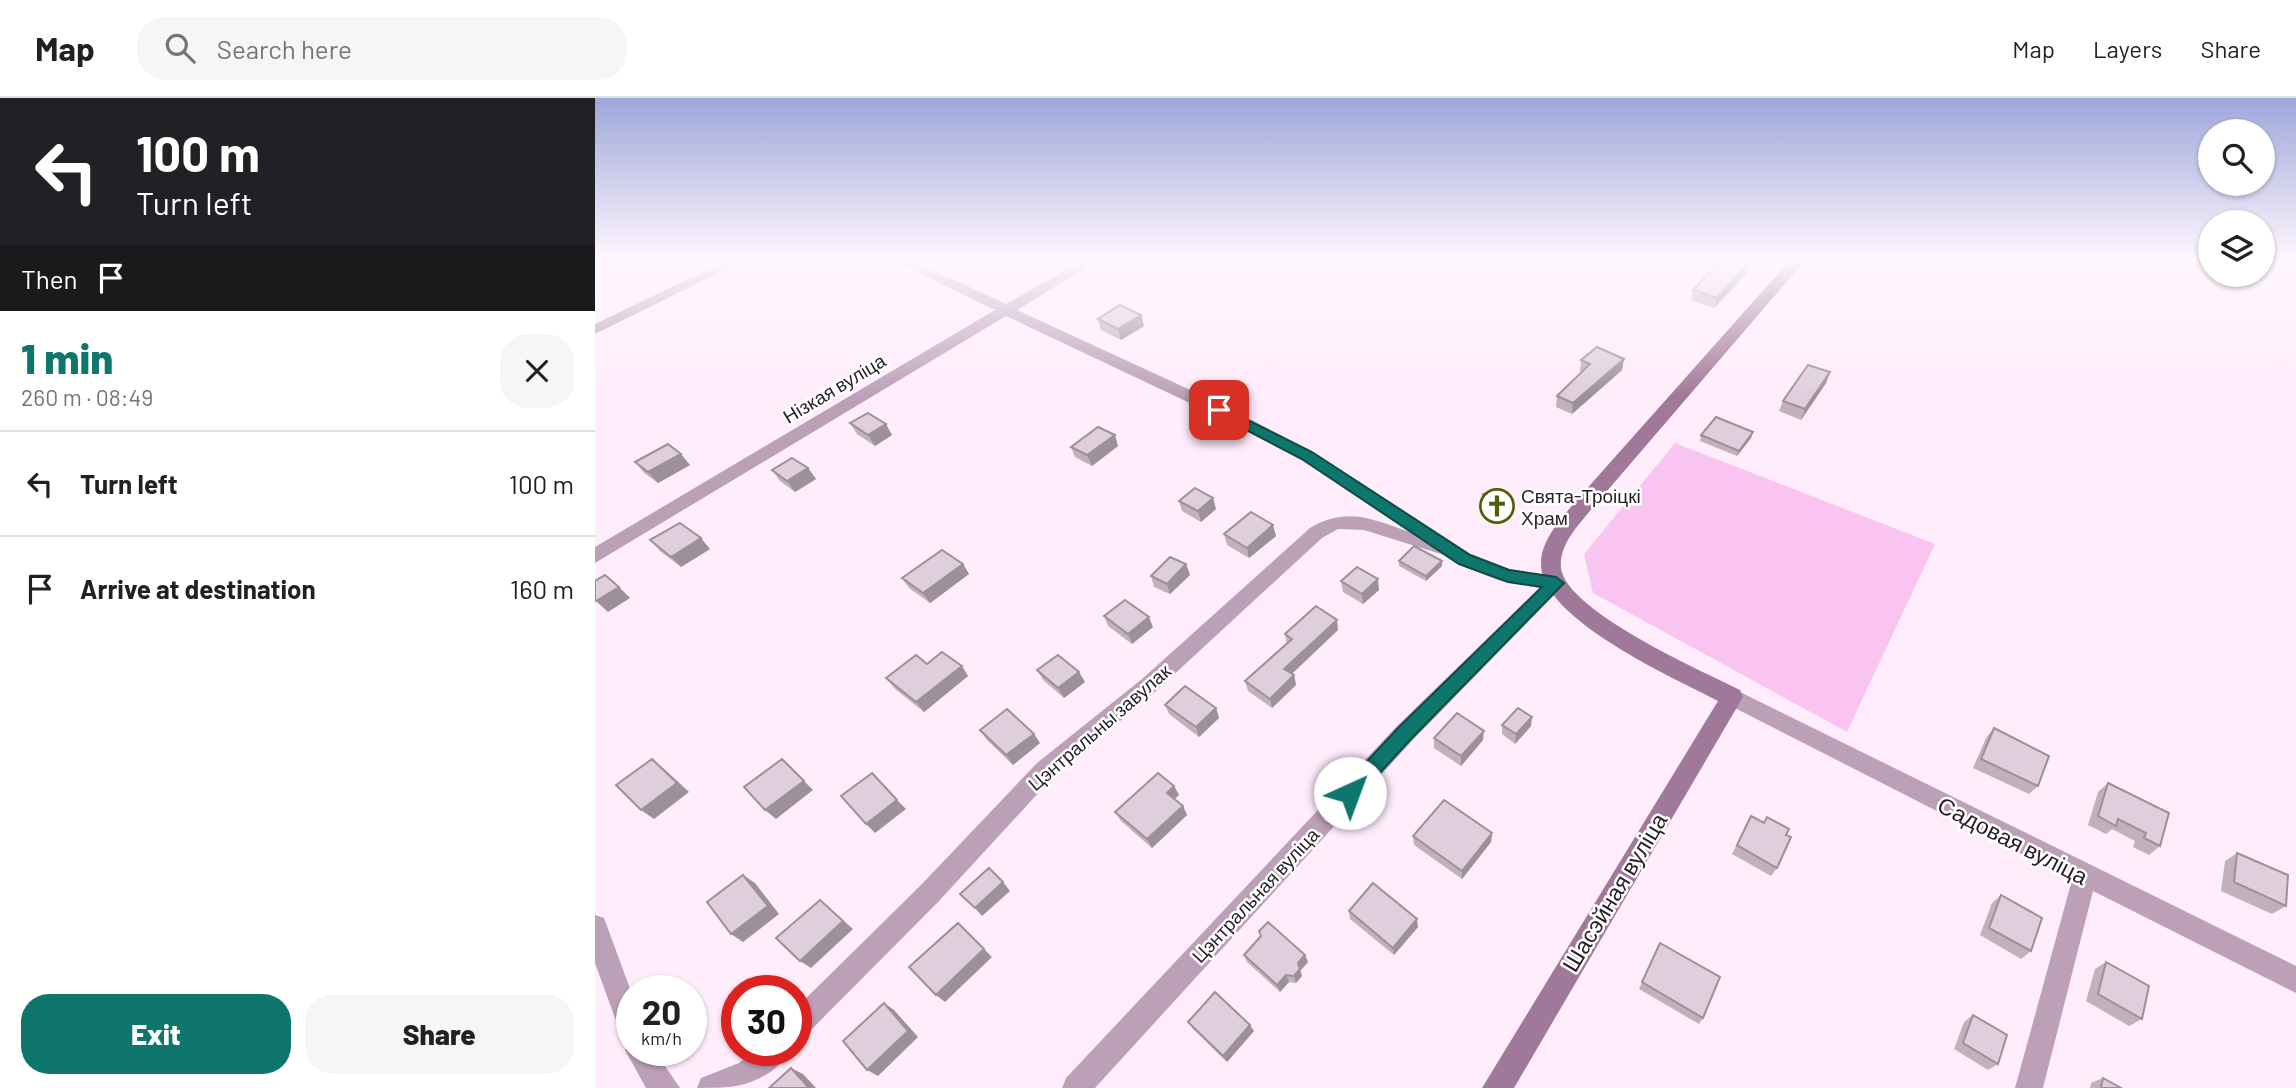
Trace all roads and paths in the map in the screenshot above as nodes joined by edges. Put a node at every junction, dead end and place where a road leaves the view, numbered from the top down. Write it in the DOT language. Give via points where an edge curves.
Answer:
graph roads {
  1 [pos="648,304"];
  2 [pos="996,304"];
  3 [pos="1015,304"];
  4 [pos="1760,304"];
  5 [pos="1007,309"];
  6 [pos="595,330"];
  7 [pos="1444,548"];
  8 [pos="595,556"];
  9 [pos="1556,583"];
  10 [pos="1732,697"];
  11 [pos="2085,876"];
  12 [pos="595,927"];
  13 [pos="603,974"];
  14 [pos="2296,980"];
  15 [pos="616,1000"];
  16 [pos="812,1011"];
  17 [pos="649,1066"];
  18 [pos="757,1066"];
  19 [pos="666,1088"];
  20 [pos="711,1088"];
  21 [pos="1076,1088"];
  22 [pos="1497,1088"];
  23 [pos="2029,1088"];
  1 -- 6 [label="street"];
  2 -- 5 [label="street"];
  3 -- 5 [label="street, Нізкая вуліца"];
  4 -- 9 [label="main road" via="1559,537 1551,557"];
  5 -- 7 [label="street" via="1307,456"];
  5 -- 8 [label="street, Нізкая вуліца"];
  7 -- 9 [label="street" via="1494,572"];
  7 -- 16 [label="street, Цэнтральны завулак" via="1354,520 1337,522 1316,533 1149,685 1045,770"];
  9 -- 10 [label="main road" via="1598,624"];
  9 -- 21 [label="street, Цэнтральная вуліца" via="1404,734"];
  10 -- 11 [label="street, Садовая вуліца"];
  10 -- 22 [label="main road, Шасэйная вуліца"];
  11 -- 14 [label="street, Садовая вуліца"];
  11 -- 23 [label="street"];
  12 -- 13 [label="street"];
  13 -- 15 [label="street"];
  17 -- 19 [label="street"];
  18 -- 20 [label="street"];
}
